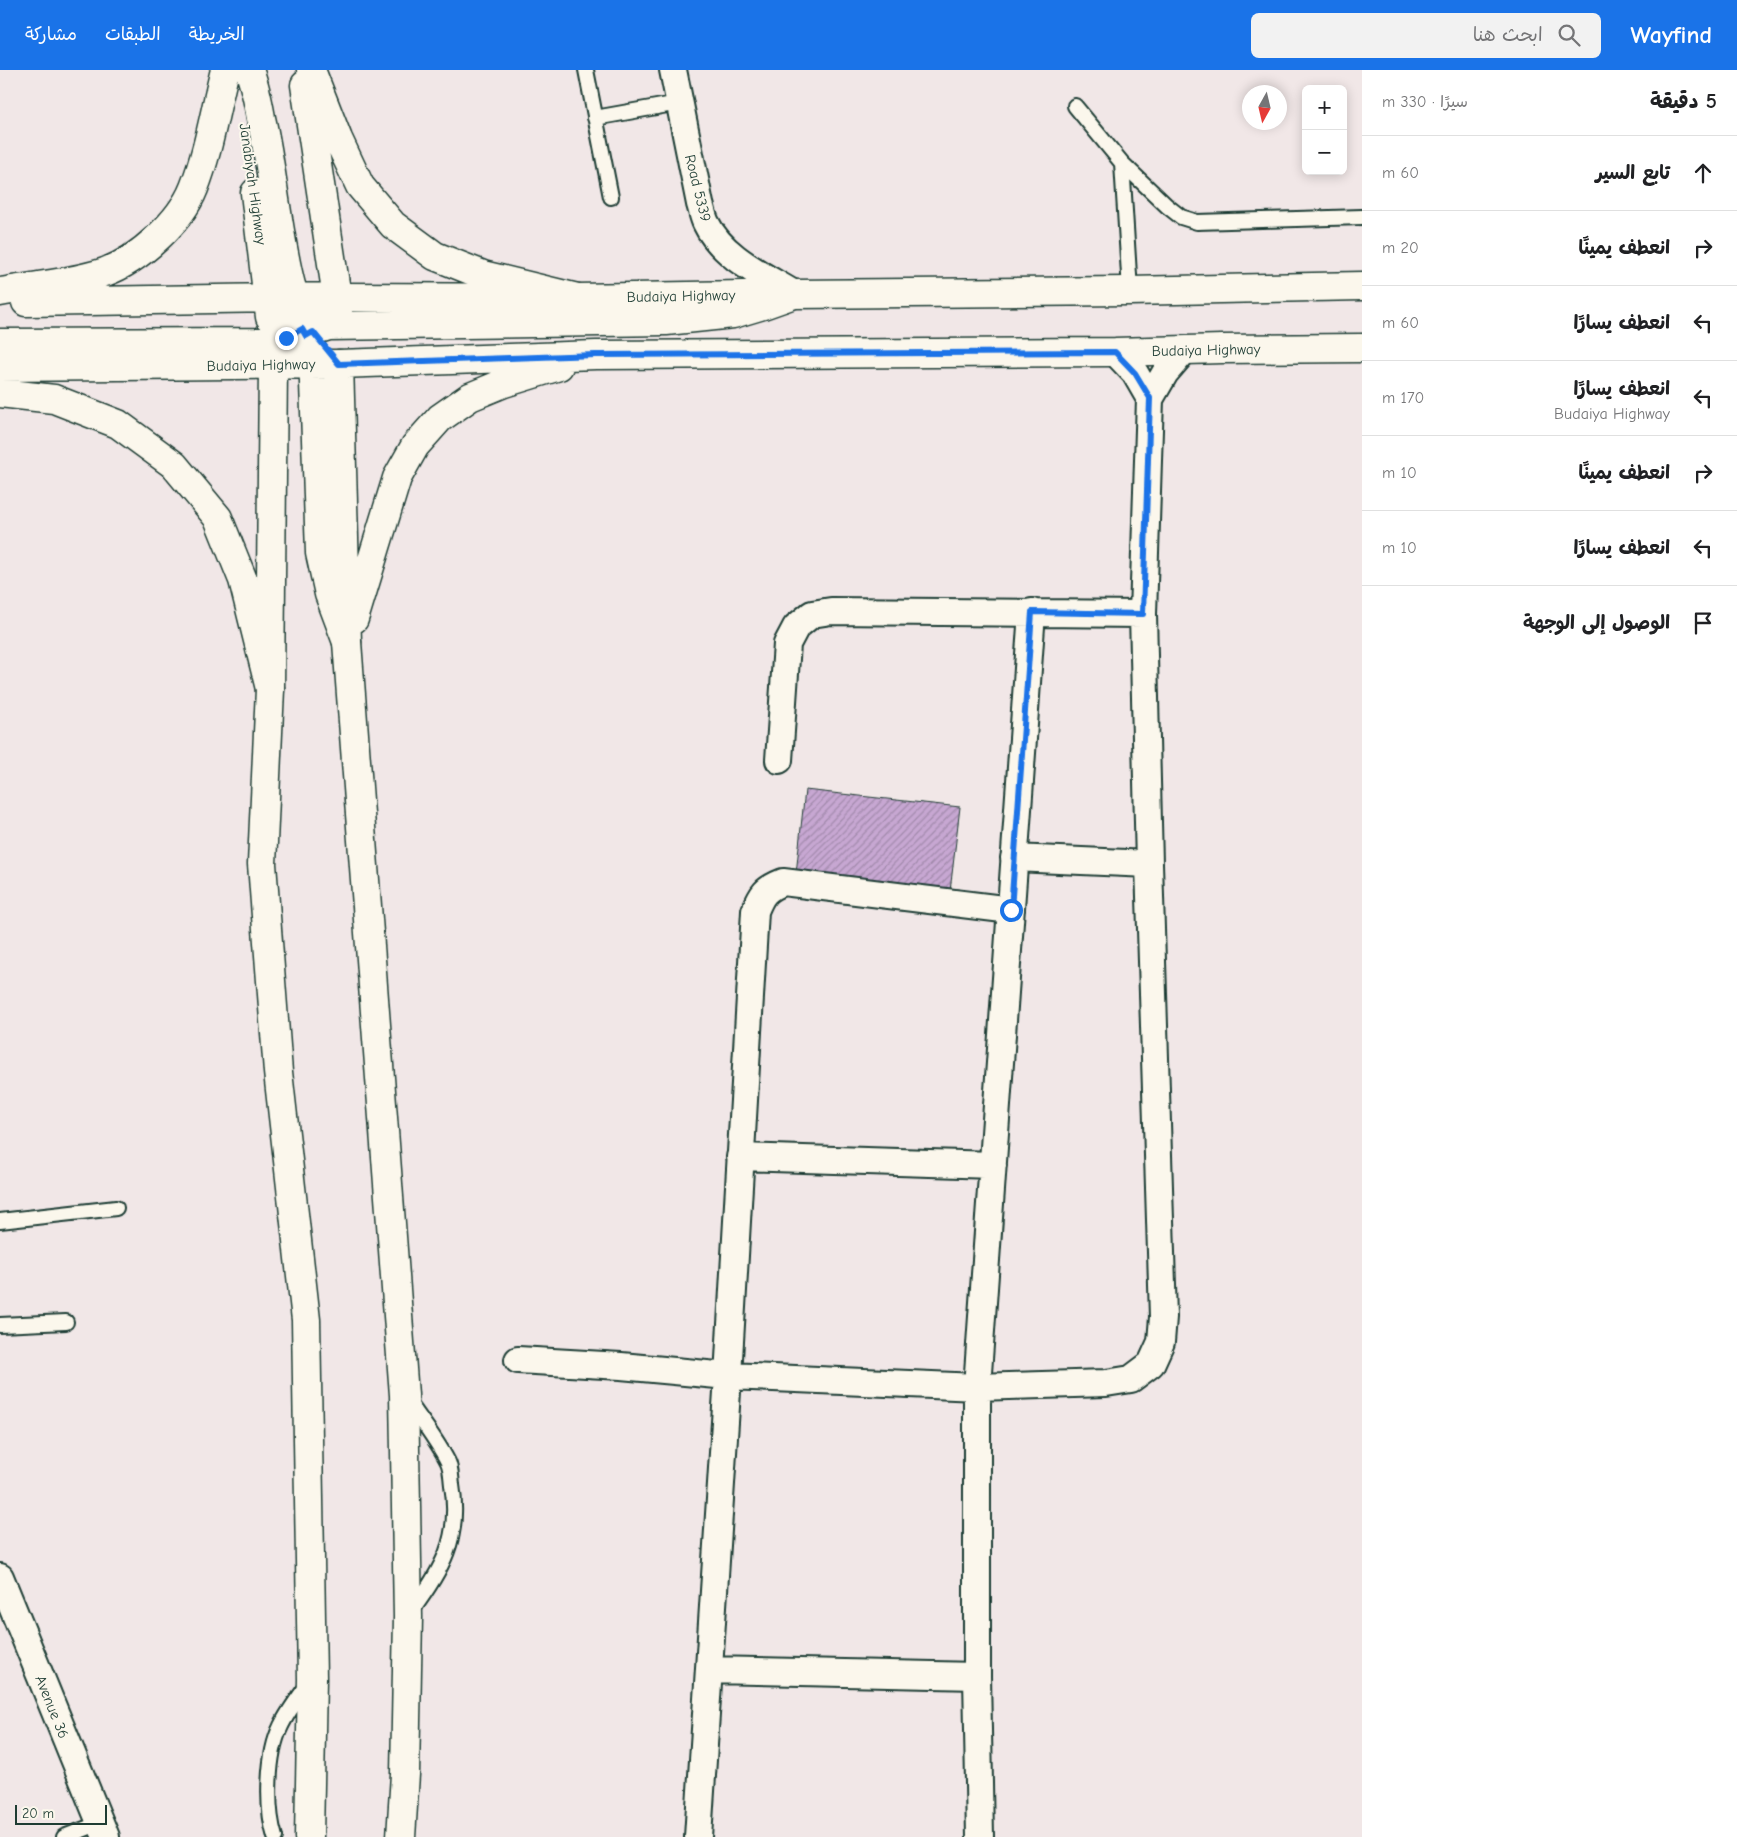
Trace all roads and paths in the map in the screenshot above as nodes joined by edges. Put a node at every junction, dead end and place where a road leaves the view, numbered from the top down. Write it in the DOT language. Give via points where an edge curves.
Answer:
graph roads {
  1 [pos="226,70"];
  2 [pos="238,70"];
  3 [pos="248,70"];
  4 [pos="303,70"];
  5 [pos="311,70"];
  6 [pos="586,70"];
  7 [pos="673,70"];
  8 [pos="679,103"];
  9 [pos="1075,106"];
  10 [pos="595,118"];
  11 [pos="1122,163"];
  12 [pos="611,197"];
  13 [pos="1362,217"];
  14 [pos="1362,286"];
  15 [pos="1130,291"];
  16 [pos="0,292"];
  17 [pos="794,294"];
  18 [pos="337,297"];
  19 [pos="282,298"];
  20 [pos="578,298"];
  21 [pos="0,302"];
  22 [pos="314,329"];
  23 [pos="0,343"];
  24 [pos="1362,348"];
  25 [pos="1184,350"];
  26 [pos="1115,352"];
  27 [pos="272,354"];
  28 [pos="596,355"];
  29 [pos="327,364"];
  30 [pos="0,367"];
  31 [pos="0,393"];
  32 [pos="1150,398"];
  33 [pos="1032,612"];
  34 [pos="1143,614"];
  35 [pos="347,642"];
  36 [pos="270,689"];
  37 [pos="779,760"];
  38 [pos="1014,858"];
  39 [pos="1149,864"];
  40 [pos="1011,910"];
  41 [pos="740,1157"];
  42 [pos="993,1165"];
  43 [pos="116,1208"];
  44 [pos="0,1221"];
  45 [pos="66,1322"];
  46 [pos="0,1325"];
  47 [pos="518,1360"];
  48 [pos="728,1376"];
  49 [pos="977,1387"];
  50 [pos="404,1395"];
  51 [pos="0,1577"];
  52 [pos="408,1617"];
  53 [pos="709,1670"];
  54 [pos="977,1676"];
  55 [pos="312,1679"];
  56 [pos="103,1830"];
  57 [pos="64,1837"];
  58 [pos="276,1837"];
  59 [pos="309,1837"];
  60 [pos="402,1837"];
  61 [pos="698,1837"];
  62 [pos="980,1837"];
  1 -- 16 [label="street" via="193,190 172,224 142,252 106,271"];
  2 -- 19 [label="street, Janabiyah Highway"];
  3 -- 19 [label="street" via="266,140 278,222"];
  4 -- 18 [label="street"];
  5 -- 20 [label="street" via="360,186 393,225 435,256 483,275"];
  6 -- 10 [label="lane"];
  7 -- 8 [label="street, Road 5339"];
  8 -- 10 [label="lane"];
  8 -- 17 [label="street, Road 5339" via="706,223 730,254"];
  9 -- 11 [label="lane"];
  10 -- 12 [label="lane"];
  11 -- 13 [label="lane" via="1180,217 1197,222"];
  11 -- 15 [label="lane"];
  14 -- 15 [label="street, Budaiya Highway"];
  15 -- 17 [label="street, Budaiya Highway"];
  17 -- 20 [label="street, Budaiya Highway"];
  17 -- 22 [label="street" via="733,314 666,321"];
  18 -- 19 [label="street, Budaiya Highway"];
  18 -- 20 [label="street, Budaiya Highway"];
  18 -- 22 [label="street"];
  19 -- 21 [label="street, Budaiya Highway"];
  19 -- 22 [label="street" via="288,311"];
  19 -- 27 [label="street"];
  22 -- 27 [label="street" via="288,348"];
  22 -- 29 [label="street"];
  23 -- 27 [label="street"];
  24 -- 25 [label="street, Budaiya Highway"];
  25 -- 26 [label="street, Budaiya Highway"];
  25 -- 32 [label="street"];
  26 -- 28 [label="street, Budaiya Highway"];
  26 -- 32 [label="street" via="1135,373"];
  27 -- 29 [label="street, Budaiya Highway"];
  27 -- 30 [label="street, Budaiya Highway"];
  27 -- 36 [label="street"];
  28 -- 29 [label="street, Budaiya Highway"];
  28 -- 35 [label="street" via="504,383 470,397 440,418 415,446 397,478"];
  29 -- 35 [label="street"];
  31 -- 36 [label="street" via="54,399 118,424 174,465 218,518 243,580"];
  32 -- 34 [label="street"];
  33 -- 34 [label="street"];
  33 -- 37 [label="street" via="831,611 812,614 796,627 787,644"];
  33 -- 38 [label="street"];
  34 -- 39 [label="street"];
  35 -- 50 [label="street"];
  36 -- 55 [label="street" via="262,864 278,1072 306,1320"];
  38 -- 39 [label="street"];
  38 -- 40 [label="street"];
  39 -- 49 [label="street" via="1163,1307 1161,1342 1151,1364 1131,1380"];
  40 -- 41 [label="street" via="783,882 763,893 755,911"];
  40 -- 42 [label="street"];
  41 -- 42 [label="street"];
  41 -- 48 [label="street"];
  42 -- 49 [label="street"];
  43 -- 44 [label="lane"];
  45 -- 46 [label="lane"];
  47 -- 48 [label="street"];
  48 -- 49 [label="street"];
  48 -- 53 [label="street"];
  49 -- 54 [label="street"];
  50 -- 52 [label="street"];
  50 -- 52 [label="lane" via="449,1464 456,1505 450,1546 432,1584"];
  51 -- 56 [label="street, Avenue 36"];
  52 -- 60 [label="street"];
  53 -- 54 [label="street"];
  53 -- 61 [label="street"];
  54 -- 62 [label="street"];
  55 -- 58 [label="lane" via="280,1727 272,1752 270,1807"];
  55 -- 59 [label="street"];
  56 -- 57 [label="lane"];
}
